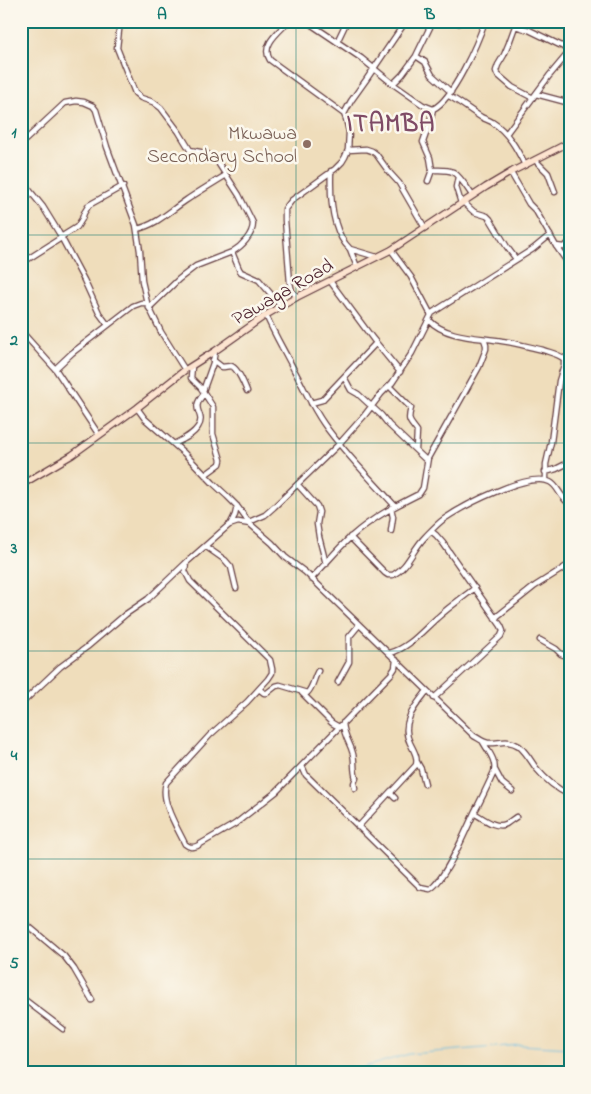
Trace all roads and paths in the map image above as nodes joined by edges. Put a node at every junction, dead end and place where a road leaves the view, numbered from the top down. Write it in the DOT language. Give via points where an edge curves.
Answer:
graph roads {
  1 [pos="120,21"];
  2 [pos="289,21"];
  3 [pos="306,21"];
  4 [pos="347,21"];
  5 [pos="433,21"];
  6 [pos="485,21"];
  7 [pos="566,21"];
  8 [pos="405,22"];
  9 [pos="516,24"];
  10 [pos="570,25"];
  11 [pos="337,42"];
  12 [pos="570,50"];
  13 [pos="416,56"];
  14 [pos="374,69"];
  15 [pos="393,84"];
  16 [pos="450,94"];
  17 [pos="536,94"];
  18 [pos="532,98"];
  19 [pos="570,103"];
  20 [pos="433,109"];
  21 [pos="344,114"];
  22 [pos="506,134"];
  23 [pos="570,142"];
  24 [pos="21,144"];
  25 [pos="348,150"];
  26 [pos="535,160"];
  27 [pos="525,165"];
  28 [pos="432,170"];
  29 [pos="331,171"];
  30 [pos="510,173"];
  31 [pos="226,175"];
  32 [pos="458,177"];
  33 [pos="21,180"];
  34 [pos="428,181"];
  35 [pos="122,186"];
  36 [pos="554,192"];
  37 [pos="472,195"];
  38 [pos="462,203"];
  39 [pos="425,228"];
  40 [pos="137,229"];
  41 [pos="550,235"];
  42 [pos="61,237"];
  43 [pos="570,242"];
  44 [pos="556,246"];
  45 [pos="350,249"];
  46 [pos="391,250"];
  47 [pos="232,252"];
  48 [pos="377,257"];
  49 [pos="516,260"];
  50 [pos="21,264"];
  51 [pos="570,266"];
  52 [pos="357,267"];
  53 [pos="330,281"];
  54 [pos="297,297"];
  55 [pos="148,306"];
  56 [pos="281,306"];
  57 [pos="266,315"];
  58 [pos="430,318"];
  59 [pos="108,325"];
  60 [pos="21,332"];
  61 [pos="484,339"];
  62 [pos="376,343"];
  63 [pos="215,351"];
  64 [pos="213,360"];
  65 [pos="567,360"];
  66 [pos="192,366"];
  67 [pos="55,369"];
  68 [pos="185,370"];
  69 [pos="400,372"];
  70 [pos="344,377"];
  71 [pos="390,386"];
  72 [pos="247,391"];
  73 [pos="204,392"];
  74 [pos="311,402"];
  75 [pos="372,407"];
  76 [pos="137,408"];
  77 [pos="99,435"];
  78 [pos="174,444"];
  79 [pos="339,444"];
  80 [pos="416,450"];
  81 [pos="427,461"];
  82 [pos="570,462"];
  83 [pos="545,472"];
  84 [pos="205,475"];
  85 [pos="546,480"];
  86 [pos="298,485"];
  87 [pos="21,486"];
  88 [pos="570,504"];
  89 [pos="237,506"];
  90 [pos="393,507"];
  91 [pos="250,523"];
  92 [pos="230,524"];
  93 [pos="391,531"];
  94 [pos="431,531"];
  95 [pos="350,538"];
  96 [pos="205,546"];
  97 [pos="186,563"];
  98 [pos="326,564"];
  99 [pos="570,564"];
  100 [pos="311,579"];
  101 [pos="236,588"];
  102 [pos="475,588"];
  103 [pos="495,618"];
  104 [pos="359,625"];
  105 [pos="540,640"];
  106 [pos="390,653"];
  107 [pos="570,653"];
  108 [pos="396,660"];
  109 [pos="318,670"];
  110 [pos="338,682"];
  111 [pos="259,689"];
  112 [pos="427,691"];
  113 [pos="301,692"];
  114 [pos="434,698"];
  115 [pos="21,704"];
  116 [pos="341,725"];
  117 [pos="482,740"];
  118 [pos="417,762"];
  119 [pos="302,766"];
  120 [pos="495,770"];
  121 [pos="425,784"];
  122 [pos="356,788"];
  123 [pos="392,791"];
  124 [pos="512,791"];
  125 [pos="570,794"];
  126 [pos="395,798"];
  127 [pos="474,813"];
  128 [pos="516,816"];
  129 [pos="358,826"];
  130 [pos="21,920"];
  131 [pos="21,997"];
  132 [pos="92,1000"];
  133 [pos="63,1029"];
  1 -- 31 [label="street" via="117,48 136,93 159,106 190,150 214,158"];
  2 -- 21 [label="street" via="269,43 267,55"];
  3 -- 11 [label="street"];
  4 -- 11 [label="street"];
  5 -- 13 [label="street"];
  6 -- 16 [label="street" via="477,45"];
  7 -- 10 [label="street"];
  8 -- 14 [label="street"];
  9 -- 12 [label="street"];
  9 -- 18 [label="street" via="496,71 512,87"];
  11 -- 14 [label="street"];
  12 -- 17 [label="street"];
  13 -- 15 [label="street"];
  13 -- 16 [label="street" via="425,62"];
  14 -- 15 [label="street"];
  14 -- 21 [label="street"];
  15 -- 20 [label="street"];
  16 -- 20 [label="street"];
  16 -- 22 [label="street"];
  17 -- 18 [label="street"];
  17 -- 19 [label="street"];
  18 -- 22 [label="street"];
  20 -- 28 [label="street" via="423,142"];
  21 -- 25 [label="street"];
  22 -- 27 [label="street"];
  23 -- 26 [label="main road, Pawaga Road"];
  24 -- 35 [label="street" via="65,103 76,101 93,106"];
  25 -- 29 [label="street" via="342,162"];
  25 -- 39 [label="street" via="366,149 376,154 399,183"];
  26 -- 27 [label="main road, Pawaga Road"];
  26 -- 36 [label="street" via="548,173"];
  27 -- 30 [label="main road, Pawaga Road"];
  28 -- 32 [label="street" via="453,172"];
  28 -- 34 [label="street"];
  29 -- 45 [label="street" via="334,219"];
  29 -- 54 [label="street" via="285,209 290,283"];
  30 -- 37 [label="main road, Pawaga Road"];
  30 -- 41 [label="street"];
  31 -- 40 [label="street" via="154,223"];
  31 -- 47 [label="street" via="254,226 247,239"];
  32 -- 37 [label="street"];
  32 -- 38 [label="street" via="456,187"];
  33 -- 42 [label="street"];
  35 -- 40 [label="street"];
  35 -- 42 [label="street" via="90,205 77,227"];
  37 -- 38 [label="main road, Pawaga Road"];
  38 -- 39 [label="main road, Pawaga Road"];
  38 -- 49 [label="street" via="490,218"];
  39 -- 46 [label="main road, Pawaga Road"];
  40 -- 55 [label="street"];
  41 -- 44 [label="street"];
  41 -- 49 [label="street"];
  42 -- 50 [label="street"];
  42 -- 59 [label="street"];
  43 -- 44 [label="street"];
  44 -- 51 [label="street"];
  45 -- 48 [label="street"];
  45 -- 52 [label="street"];
  46 -- 48 [label="main road, Pawaga Road"];
  46 -- 58 [label="street" via="411,277"];
  47 -- 55 [label="street" via="196,266"];
  47 -- 56 [label="street" via="241,272 259,280"];
  48 -- 52 [label="main road, Pawaga Road"];
  49 -- 58 [label="street" via="437,310"];
  52 -- 53 [label="main road, Pawaga Road"];
  53 -- 54 [label="main road, Pawaga Road"];
  53 -- 62 [label="street"];
  54 -- 56 [label="main road, Pawaga Road"];
  55 -- 59 [label="street" via="141,303 133,306"];
  55 -- 68 [label="street"];
  56 -- 57 [label="main road, Pawaga Road"];
  57 -- 63 [label="main road, Pawaga Road"];
  57 -- 74 [label="street"];
  58 -- 61 [label="street" via="443,331"];
  58 -- 69 [label="street"];
  59 -- 67 [label="street"];
  60 -- 67 [label="street"];
  61 -- 65 [label="street" via="524,345"];
  61 -- 81 [label="street" via="486,349 479,366"];
  62 -- 69 [label="street"];
  62 -- 70 [label="street"];
  63 -- 64 [label="street"];
  63 -- 66 [label="main road, Pawaga Road"];
  64 -- 72 [label="street" via="222,367 234,368"];
  64 -- 73 [label="street"];
  65 -- 83 [label="street" via="559,381"];
  66 -- 68 [label="main road, Pawaga Road"];
  66 -- 73 [label="street" via="191,378"];
  67 -- 77 [label="street"];
  68 -- 76 [label="main road, Pawaga Road"];
  69 -- 71 [label="street"];
  70 -- 74 [label="street" via="322,400"];
  70 -- 75 [label="street" via="351,390"];
  71 -- 75 [label="street"];
  71 -- 80 [label="street" via="411,408 409,421 418,432"];
  73 -- 78 [label="street" via="197,402 198,427"];
  73 -- 84 [label="street" via="213,408 212,434 221,460"];
  74 -- 79 [label="street"];
  75 -- 79 [label="street"];
  75 -- 80 [label="street"];
  76 -- 77 [label="main road, Pawaga Road"];
  76 -- 78 [label="street"];
  77 -- 87 [label="main road, Pawaga Road"];
  78 -- 84 [label="street"];
  79 -- 86 [label="street"];
  79 -- 90 [label="street"];
  80 -- 81 [label="street"];
  81 -- 90 [label="street" via="422,491"];
  82 -- 83 [label="street"];
  83 -- 85 [label="street"];
  84 -- 89 [label="street"];
  85 -- 88 [label="street" via="552,482"];
  85 -- 94 [label="street" via="526,481 499,490 455,512"];
  86 -- 91 [label="street" via="268,513"];
  86 -- 98 [label="street" via="317,506 318,537"];
  89 -- 91 [label="street"];
  89 -- 92 [label="street"];
  90 -- 93 [label="street"];
  90 -- 95 [label="street"];
  91 -- 92 [label="street"];
  91 -- 100 [label="street"];
  92 -- 96 [label="street"];
  94 -- 95 [label="street" via="393,575 385,573"];
  94 -- 102 [label="street"];
  95 -- 98 [label="street"];
  96 -- 97 [label="street"];
  96 -- 101 [label="street" via="231,567"];
  97 -- 111 [label="street" via="185,571 190,581 270,660 272,673"];
  97 -- 115 [label="street" via="148,599 60,667"];
  98 -- 100 [label="street"];
  99 -- 103 [label="street" via="535,586"];
  100 -- 104 [label="street"];
  102 -- 103 [label="street"];
  102 -- 106 [label="street" via="406,646"];
  103 -- 114 [label="street" via="502,628 502,635"];
  104 -- 106 [label="street"];
  104 -- 110 [label="street" via="349,637 349,662"];
  105 -- 107 [label="street" via="563,655"];
  106 -- 108 [label="street"];
  108 -- 112 [label="street"];
  108 -- 116 [label="street" via="391,674"];
  109 -- 113 [label="street" via="309,692"];
  111 -- 113 [label="street" via="267,693 280,685"];
  111 -- 119 [label="street" via="166,783 164,797 185,844 192,848 197,846 234,824 276,792"];
  112 -- 114 [label="street"];
  112 -- 118 [label="street" via="409,715 407,728"];
  113 -- 116 [label="street" via="332,723"];
  114 -- 117 [label="street"];
  116 -- 119 [label="street"];
  116 -- 122 [label="street" via="353,752"];
  117 -- 120 [label="street"];
  117 -- 125 [label="street" via="518,746 547,779"];
  118 -- 121 [label="street"];
  118 -- 123 [label="street"];
  119 -- 129 [label="street" via="306,775"];
  120 -- 124 [label="street" via="502,783"];
  120 -- 127 [label="street"];
  123 -- 126 [label="street"];
  123 -- 129 [label="street"];
  127 -- 128 [label="street" via="498,825 504,825"];
  127 -- 129 [label="street" via="440,878 430,889 420,887"];
  130 -- 132 [label="street" via="64,956"];
  131 -- 133 [label="street"];
}
